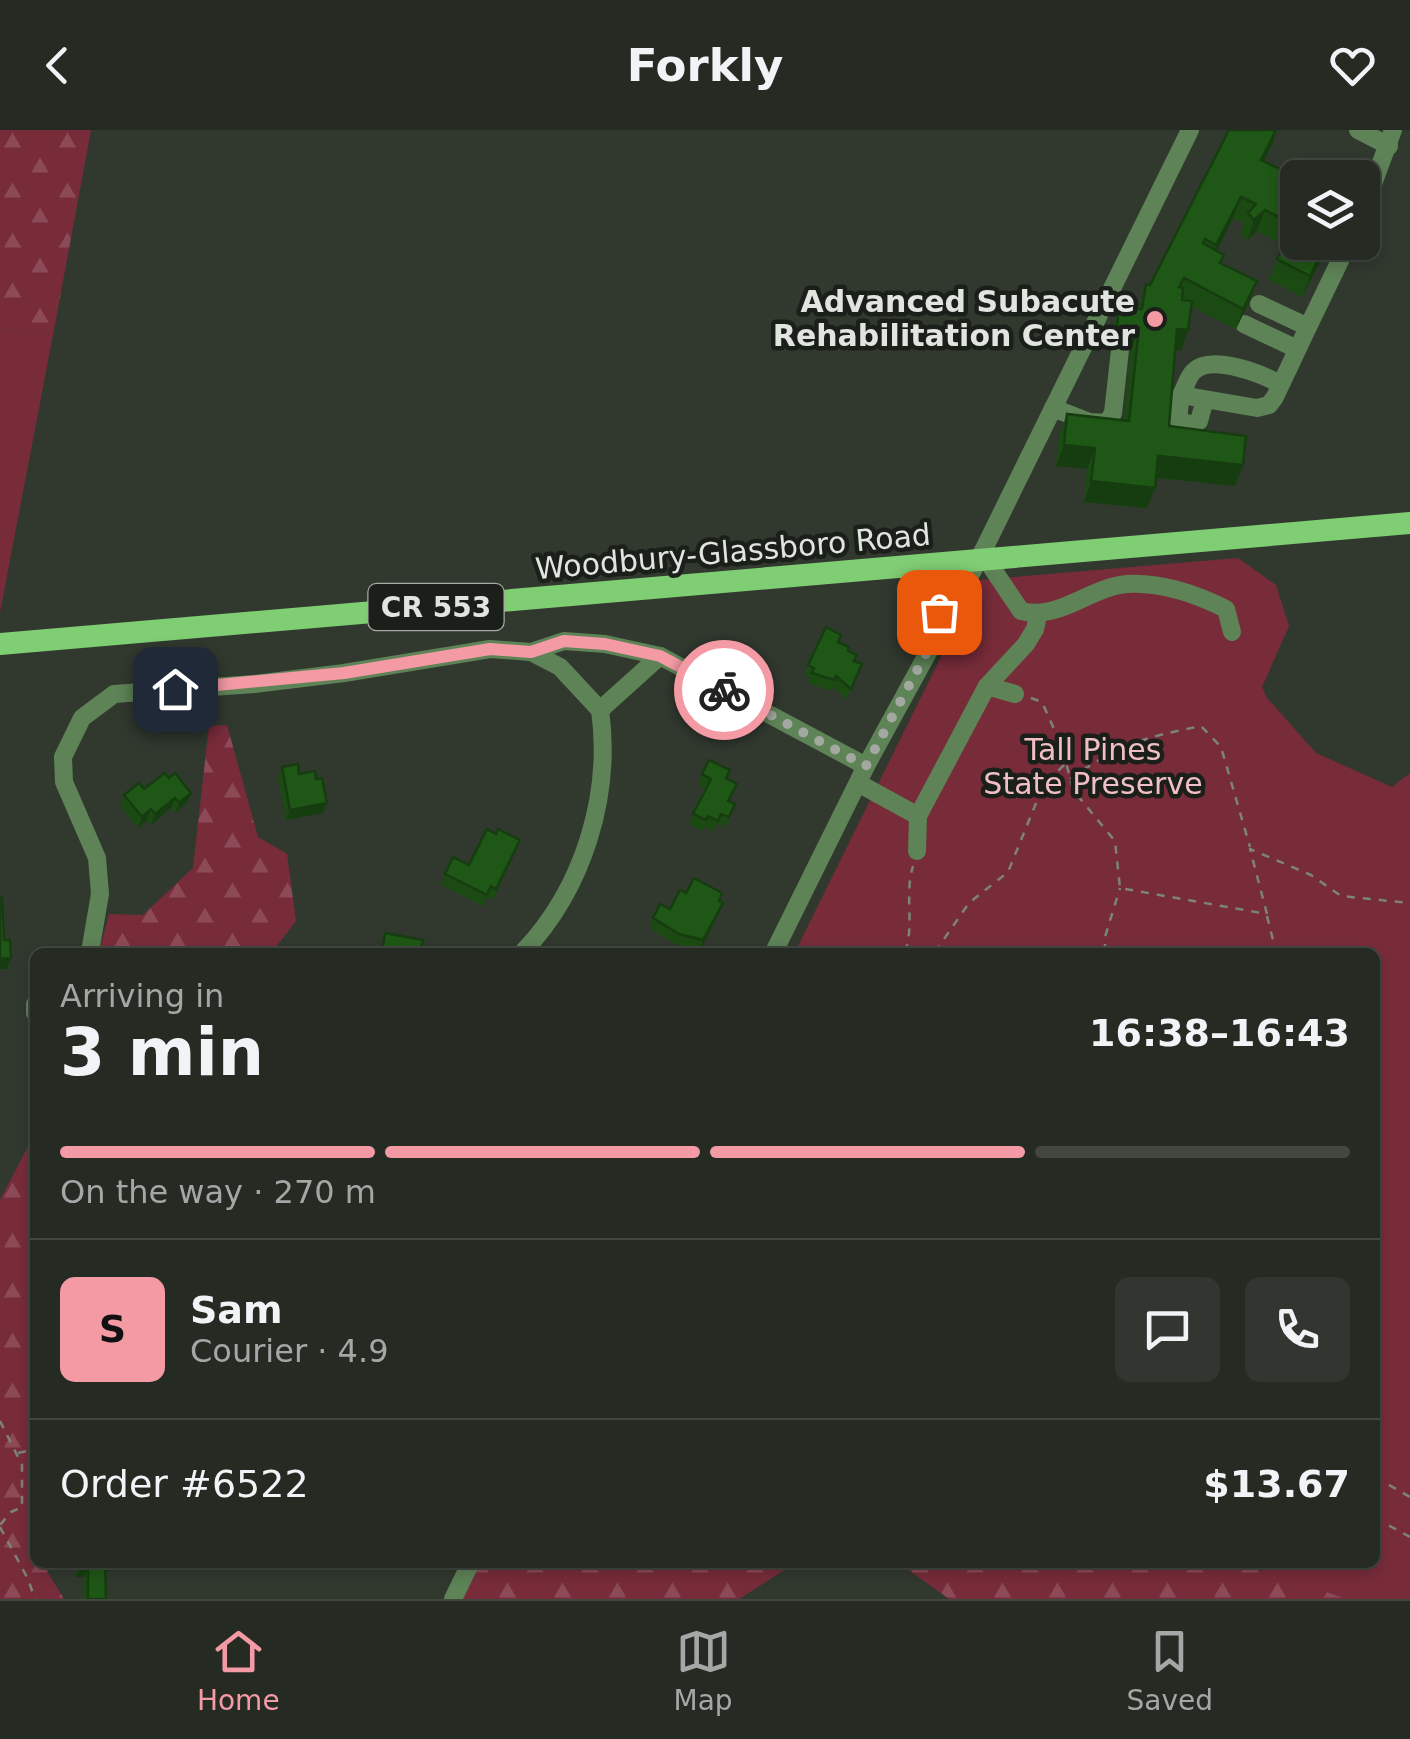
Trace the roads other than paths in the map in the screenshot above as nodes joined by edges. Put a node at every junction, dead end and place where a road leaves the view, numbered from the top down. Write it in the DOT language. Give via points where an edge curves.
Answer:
graph roads {
  1 [pos="1190,130"];
  2 [pos="1358,130"];
  3 [pos="1391,138"];
  4 [pos="1380,167"];
  5 [pos="1340,260"];
  6 [pos="1108,294"];
  7 [pos="1259,304"];
  8 [pos="1125,306"];
  9 [pos="1244,324"];
  10 [pos="1308,327"];
  11 [pos="1298,349"];
  12 [pos="1120,350"];
  13 [pos="1280,384"];
  14 [pos="1181,395"];
  15 [pos="1205,400"];
  16 [pos="1053,408"];
  17 [pos="1410,523"];
  18 [pos="982,562"];
  19 [pos="906,568"];
  20 [pos="1038,615"];
  21 [pos="1232,632"];
  22 [pos="937,633"];
  23 [pos="0,644"];
  24 [pos="531,652"];
  25 [pos="660,656"];
  26 [pos="988,686"];
  27 [pos="1015,694"];
  28 [pos="600,710"];
  29 [pos="862,775"];
  30 [pos="918,816"];
  31 [pos="918,850"];
  32 [pos="91,948"];
  33 [pos="526,948"];
  34 [pos="776,948"];
  35 [pos="468,1568"];
  36 [pos="453,1599"];
  1 -- 6 [label="street"];
  2 -- 3 [label="street"];
  3 -- 4 [label="street"];
  5 -- 10 [label="street"];
  6 -- 8 [label="street"];
  6 -- 16 [label="street"];
  7 -- 10 [label="street"];
  9 -- 11 [label="street"];
  10 -- 11 [label="street"];
  11 -- 13 [label="street"];
  12 -- 16 [label="street" via="1107,423"];
  13 -- 14 [label="street" via="1254,370 1206,365 1193,372"];
  13 -- 15 [label="street" via="1269,405 1257,408"];
  14 -- 15 [label="street"];
  14 -- 15 [label="street" via="1178,418 1190,425"];
  16 -- 18 [label="street"];
  17 -- 18 [label="main road, Woodbury-Glassboro Road / CR 553"];
  18 -- 19 [label="main road, Woodbury-Glassboro Road / CR 553"];
  18 -- 20 [label="street" via="1021,611"];
  18 -- 22 [label="street"];
  19 -- 22 [label="main road" via="936,587"];
  19 -- 23 [label="main road, Woodbury-Glassboro Road / CR 553"];
  20 -- 21 [label="street" via="1125,584 1193,592 1226,609"];
  20 -- 26 [label="street" via="1026,644"];
  22 -- 29 [label="street"];
  24 -- 25 [label="street" via="564,641"];
  24 -- 28 [label="street" via="560,667"];
  24 -- 32 [label="street" via="490,649 326,676 114,694 96,706 82,718 63,757 64,782 96,858 100,894"];
  25 -- 28 [label="street"];
  25 -- 29 [label="street"];
  26 -- 27 [label="street"];
  26 -- 30 [label="street"];
  28 -- 33 [label="street" via="602,780 586,844 563,899"];
  29 -- 30 [label="street"];
  29 -- 34 [label="street"];
  30 -- 31 [label="street"];
  35 -- 36 [label="street"];
}
